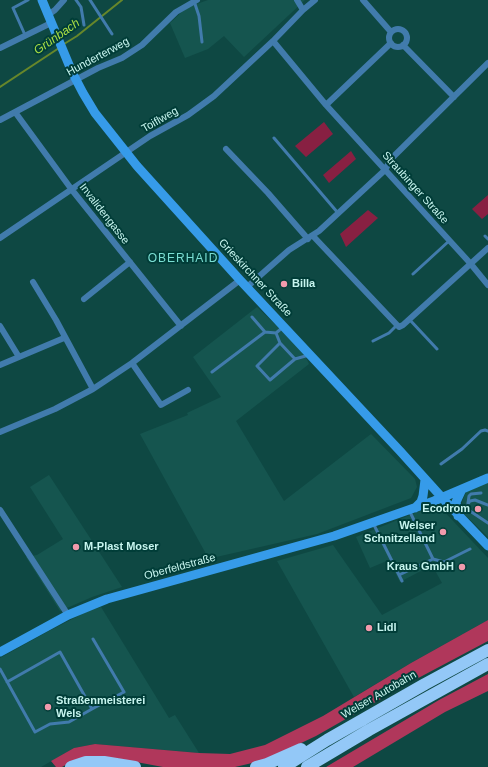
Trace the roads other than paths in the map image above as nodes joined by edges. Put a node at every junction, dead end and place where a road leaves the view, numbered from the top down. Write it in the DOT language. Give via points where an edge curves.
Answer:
graph roads {
  1 [pos="28,0"];
  2 [pos="42,0"];
  3 [pos="64,0"];
  4 [pos="76,0"];
  5 [pos="90,0"];
  6 [pos="297,0"];
  7 [pos="314,0"];
  8 [pos="363,0"];
  9 [pos="195,1"];
  10 [pos="303,10"];
  11 [pos="49,19"];
  12 [pos="84,25"];
  13 [pos="391,32"];
  14 [pos="112,34"];
  15 [pos="25,35"];
  16 [pos="273,41"];
  17 [pos="202,42"];
  18 [pos="391,43"];
  19 [pos="404,45"];
  20 [pos="0,48"];
  21 [pos="488,63"];
  22 [pos="76,80"];
  23 [pos="454,98"];
  24 [pos="326,105"];
  25 [pos="15,112"];
  26 [pos="0,120"];
  27 [pos="274,138"];
  28 [pos="226,149"];
  29 [pos="126,152"];
  30 [pos="385,170"];
  31 [pos="72,190"];
  32 [pos="338,213"];
  33 [pos="310,237"];
  34 [pos="0,238"];
  35 [pos="449,241"];
  36 [pos="488,248"];
  37 [pos="130,262"];
  38 [pos="470,263"];
  39 [pos="413,274"];
  40 [pos="240,280"];
  41 [pos="33,282"];
  42 [pos="488,285"];
  43 [pos="247,287"];
  44 [pos="84,299"];
  45 [pos="252,317"];
  46 [pos="409,319"];
  47 [pos="0,326"];
  48 [pos="180,326"];
  49 [pos="284,326"];
  50 [pos="398,326"];
  51 [pos="265,332"];
  52 [pos="276,333"];
  53 [pos="64,338"];
  54 [pos="373,342"];
  55 [pos="280,343"];
  56 [pos="438,349"];
  57 [pos="310,355"];
  58 [pos="19,357"];
  59 [pos="295,359"];
  60 [pos="132,363"];
  61 [pos="0,365"];
  62 [pos="212,372"];
  63 [pos="93,389"];
  64 [pos="188,390"];
  65 [pos="488,431"];
  66 [pos="0,432"];
  67 [pos="441,464"];
  68 [pos="488,478"];
  69 [pos="425,480"];
  70 [pos="462,489"];
  71 [pos="481,493"];
  72 [pos="442,498"];
  73 [pos="468,503"];
  74 [pos="488,504"];
  75 [pos="412,509"];
  76 [pos="0,510"];
  77 [pos="458,516"];
  78 [pos="373,523"];
  79 [pos="488,523"];
  80 [pos="488,546"];
  81 [pos="470,549"];
  82 [pos="433,560"];
  83 [pos="398,575"];
  84 [pos="402,581"];
  85 [pos="68,615"];
  86 [pos="93,639"];
  87 [pos="488,650"];
  88 [pos="0,652"];
  89 [pos="488,664"];
  90 [pos="0,670"];
  91 [pos="7,682"];
  92 [pos="92,709"];
  93 [pos="327,740"];
  94 [pos="71,767"];
  95 [pos="135,767"];
  96 [pos="256,767"];
  97 [pos="284,767"];
  98 [pos="308,767"];
  1 -- 15 [label="lane" via="13,8"];
  2 -- 11 [label="main road, Grieskirchner Straße"];
  3 -- 11 [label="street"];
  4 -- 12 [label="lane" via="81,7"];
  5 -- 14 [label="lane"];
  6 -- 10 [label="street"];
  7 -- 10 [label="street, Toiflweg"];
  8 -- 13 [label="street"];
  9 -- 17 [label="lane"];
  9 -- 22 [label="street, Hunderterweg" via="176,12 142,45 122,58"];
  10 -- 16 [label="street, Toiflweg"];
  11 -- 15 [label="street"];
  11 -- 22 [label="main road, Grieskirchner Straße"];
  13 -- 18 [label="street"];
  13 -- 19 [label="street" via="400,29 404,32"];
  15 -- 20 [label="street"];
  16 -- 24 [label="street, Straubinger Straße"];
  16 -- 29 [label="street, Toiflweg" via="214,96 188,115"];
  18 -- 19 [label="street" via="399,47"];
  18 -- 24 [label="street"];
  19 -- 23 [label="street"];
  21 -- 23 [label="street"];
  22 -- 25 [label="street, Hunderterweg"];
  22 -- 29 [label="main road, Grieskirchner Straße" via="96,113"];
  23 -- 30 [label="street" via="392,159"];
  24 -- 30 [label="street, Straubinger Straße"];
  25 -- 26 [label="street, Hunderterweg"];
  25 -- 31 [label="street, Invalidengasse"];
  27 -- 32 [label="lane"];
  28 -- 33 [label="street"];
  29 -- 31 [label="street, Toiflweg"];
  29 -- 40 [label="main road, Grieskirchner Straße"];
  30 -- 32 [label="street"];
  30 -- 35 [label="street, Straubinger Straße"];
  31 -- 34 [label="street, Toiflweg"];
  31 -- 37 [label="street, Invalidengasse"];
  32 -- 33 [label="street"];
  33 -- 43 [label="street" via="289,250"];
  33 -- 50 [label="street"];
  35 -- 38 [label="street, Straubinger Straße"];
  35 -- 39 [label="lane"];
  36 -- 38 [label="street"];
  37 -- 44 [label="street"];
  37 -- 48 [label="street, Invalidengasse"];
  38 -- 42 [label="street, Straubinger Straße"];
  38 -- 46 [label="street"];
  40 -- 43 [label="main road, Grieskirchner Straße"];
  40 -- 48 [label="street"];
  41 -- 53 [label="street"];
  43 -- 49 [label="main road, Grieskirchner Straße"];
  45 -- 51 [label="lane"];
  46 -- 50 [label="street"];
  46 -- 56 [label="lane"];
  47 -- 58 [label="street"];
  48 -- 60 [label="street"];
  49 -- 52 [label="lane"];
  49 -- 57 [label="main road, Grieskirchner Straße"];
  50 -- 54 [label="lane"];
  51 -- 52 [label="lane"];
  51 -- 62 [label="lane"];
  52 -- 55 [label="lane"];
  53 -- 58 [label="street"];
  53 -- 63 [label="street"];
  55 -- 59 [label="lane"];
  55 -- 59 [label="lane" via="257,366 270,380"];
  57 -- 59 [label="lane"];
  57 -- 69 [label="main road, Grieskirchner Straße"];
  58 -- 61 [label="street"];
  60 -- 63 [label="street"];
  60 -- 64 [label="street" via="162,406"];
  63 -- 66 [label="street" via="55,409"];
  65 -- 67 [label="lane" via="481,431"];
  68 -- 70 [label="main road, Oberfeldstraße"];
  69 -- 72 [label="main road, Grieskirchner Straße"];
  69 -- 75 [label="main road" via="421,502"];
  70 -- 72 [label="main road, Oberfeldstraße"];
  70 -- 77 [label="main road" via="456,502"];
  71 -- 73 [label="lane" via="471,494"];
  72 -- 75 [label="main road, Oberfeldstraße"];
  72 -- 77 [label="main road, Grieskirchner Straße"];
  73 -- 74 [label="lane" via="475,500"];
  73 -- 79 [label="lane" via="466,508"];
  75 -- 78 [label="main road, Oberfeldstraße"];
  75 -- 82 [label="lane"];
  76 -- 85 [label="street"];
  77 -- 80 [label="main road, Grieskirchner Straße"];
  78 -- 83 [label="lane"];
  78 -- 85 [label="main road, Oberfeldstraße" via="308,544 107,599"];
  81 -- 82 [label="lane" via="444,562"];
  82 -- 83 [label="lane"];
  83 -- 84 [label="lane"];
  85 -- 88 [label="main road, Oberfeldstraße"];
  86 -- 92 [label="lane" via="124,692"];
  87 -- 93 [label="highway, Welser Autobahn"];
  89 -- 98 [label="highway"];
  90 -- 91 [label="lane"];
  91 -- 92 [label="lane" via="35,732 50,724 69,722"];
  91 -- 92 [label="lane" via="60,652"];
  93 -- 96 [label="highway"];
  93 -- 97 [label="highway, Welser Autobahn"];
  94 -- 95 [label="highway" via="86,762 104,762"];
}
